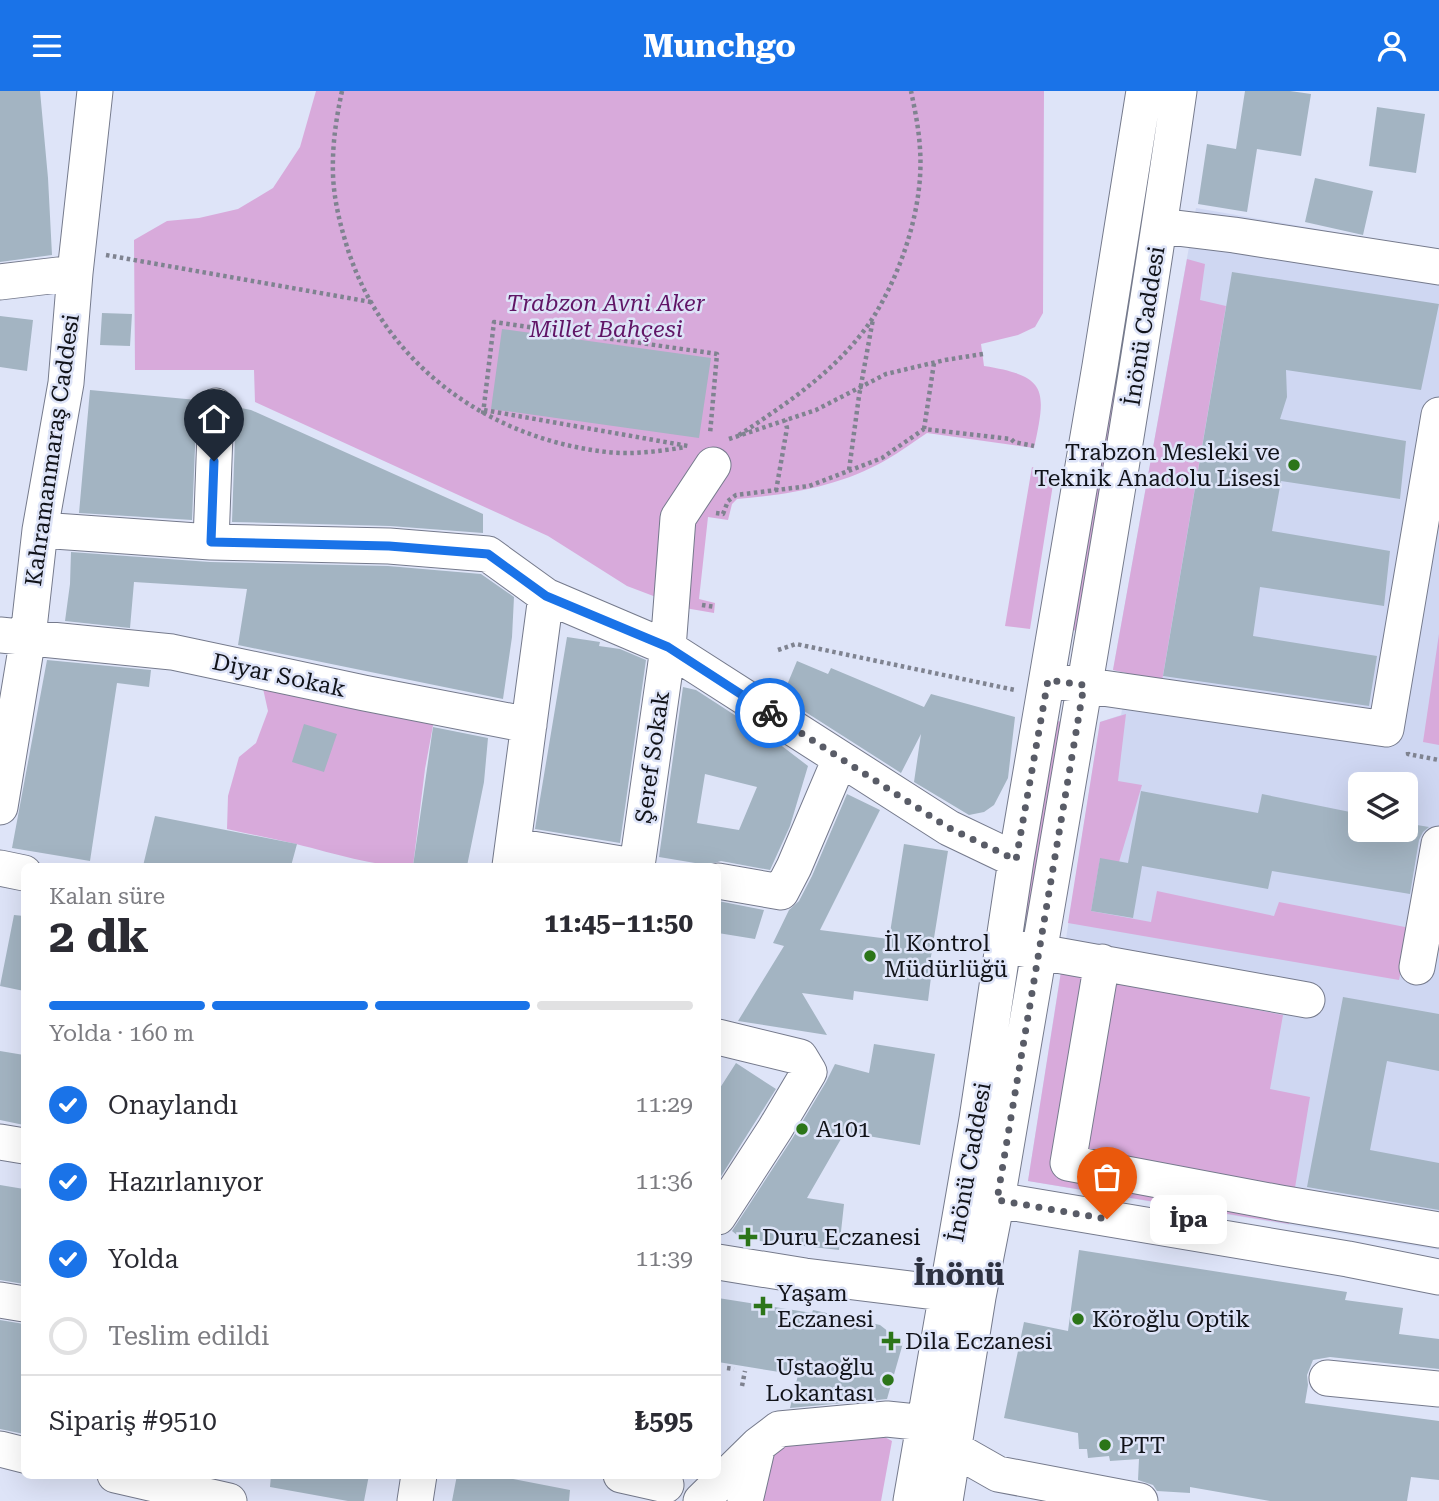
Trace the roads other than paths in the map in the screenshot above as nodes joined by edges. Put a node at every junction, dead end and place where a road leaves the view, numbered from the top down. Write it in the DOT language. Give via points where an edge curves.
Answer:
graph roads {
  1 [pos="95,91"];
  2 [pos="1144,91"];
  3 [pos="1179,91"];
  4 [pos="1160,226"];
  5 [pos="76,261"];
  6 [pos="1439,267"];
  7 [pos="0,282"];
  8 [pos="216,407"];
  9 [pos="1439,415"];
  10 [pos="719,447"];
  11 [pos="40,530"];
  12 [pos="211,542"];
  13 [pos="546,596"];
  14 [pos="14,636"];
  15 [pos="668,647"];
  16 [pos="1034,685"];
  17 [pos="1084,685"];
  18 [pos="529,725"];
  19 [pos="840,759"];
  20 [pos="0,807"];
  21 [pos="1439,844"];
  22 [pos="512,856"];
  23 [pos="1016,860"];
  24 [pos="598,863"];
  25 [pos="635,863"];
  26 [pos="0,868"];
  27 [pos="21,872"];
  28 [pos="721,882"];
  29 [pos="1003,946"];
  30 [pos="1039,951"];
  31 [pos="1102,962"];
  32 [pos="1417,967"];
  33 [pos="1307,1000"];
  34 [pos="721,1038"];
  35 [pos="0,1142"];
  36 [pos="21,1146"];
  37 [pos="997,1200"];
  38 [pos="721,1212"];
  39 [pos="1439,1230"];
  40 [pos="721,1262"];
  41 [pos="1439,1277"];
  42 [pos="962,1295"];
  43 [pos="0,1300"];
  44 [pos="21,1304"];
  45 [pos="1327,1378"];
  46 [pos="1439,1389"];
  47 [pos="926,1423"];
  48 [pos="758,1444"];
  49 [pos="0,1449"];
  50 [pos="954,1449"];
  51 [pos="21,1454"];
  52 [pos="133,1479"];
  53 [pos="418,1479"];
  54 [pos="639,1479"];
  55 [pos="666,1485"];
  56 [pos="229,1501"];
  57 [pos="415,1501"];
  58 [pos="701,1501"];
  59 [pos="745,1501"];
  60 [pos="911,1501"];
  61 [pos="945,1501"];
  62 [pos="1140,1501"];
  1 -- 5 [label="street, Kahramanmaraş Caddesi"];
  2 -- 16 [label="street, İnönü Caddesi"];
  3 -- 4 [label="street, İnönü Caddesi"];
  4 -- 6 [label="street"];
  4 -- 17 [label="street, İnönü Caddesi"];
  5 -- 7 [label="street"];
  5 -- 11 [label="street, Kahramanmaraş Caddesi" via="66,383"];
  8 -- 12 [label="street"];
  9 -- 17 [label="street" via="1386,729"];
  10 -- 15 [label="street, Şeref Sokak" via="678,518"];
  11 -- 12 [label="street"];
  11 -- 14 [label="street, Kahramanmaraş Caddesi"];
  12 -- 13 [label="street" via="389,546 488,554"];
  13 -- 15 [label="street"];
  13 -- 18 [label="street"];
  14 -- 18 [label="street, Diyar Sokak" via="172,652"];
  14 -- 20 [label="street, Kahramanmaraş Caddesi"];
  15 -- 19 [label="street"];
  15 -- 25 [label="street, Şeref Sokak"];
  16 -- 17 [label="street"];
  16 -- 23 [label="street, İnönü Caddesi"];
  17 -- 30 [label="street, İnönü Caddesi"];
  18 -- 22 [label="street"];
  19 -- 23 [label="street" via="949,828"];
  19 -- 28 [label="street" via="781,892"];
  21 -- 32 [label="street"];
  22 -- 24 [label="street"];
  23 -- 29 [label="street, İnönü Caddesi"];
  26 -- 27 [label="street"];
  29 -- 30 [label="street"];
  29 -- 42 [label="street, İnönü Caddesi" via="977,1119"];
  30 -- 31 [label="street"];
  30 -- 37 [label="street, İnönü Caddesi"];
  31 -- 33 [label="street"];
  31 -- 39 [label="street" via="1068,1163"];
  34 -- 38 [label="street" via="800,1057 809,1072"];
  35 -- 36 [label="street"];
  37 -- 41 [label="street"];
  37 -- 42 [label="street, İnönü Caddesi"];
  40 -- 42 [label="street"];
  42 -- 47 [label="street, İnönü Caddesi"];
  42 -- 50 [label="street, İnönü Caddesi"];
  43 -- 44 [label="street"];
  45 -- 46 [label="street"];
  47 -- 48 [label="street" via="887,1419 811,1425 779,1429"];
  47 -- 50 [label="street"];
  47 -- 60 [label="street, İnönü Caddesi"];
  48 -- 58 [label="street"];
  48 -- 59 [label="street"];
  49 -- 51 [label="street"];
  50 -- 61 [label="street, İnönü Caddesi"];
  50 -- 62 [label="street" via="998,1474"];
  52 -- 56 [label="street"];
  53 -- 57 [label="street"];
  54 -- 55 [label="street"];
}
